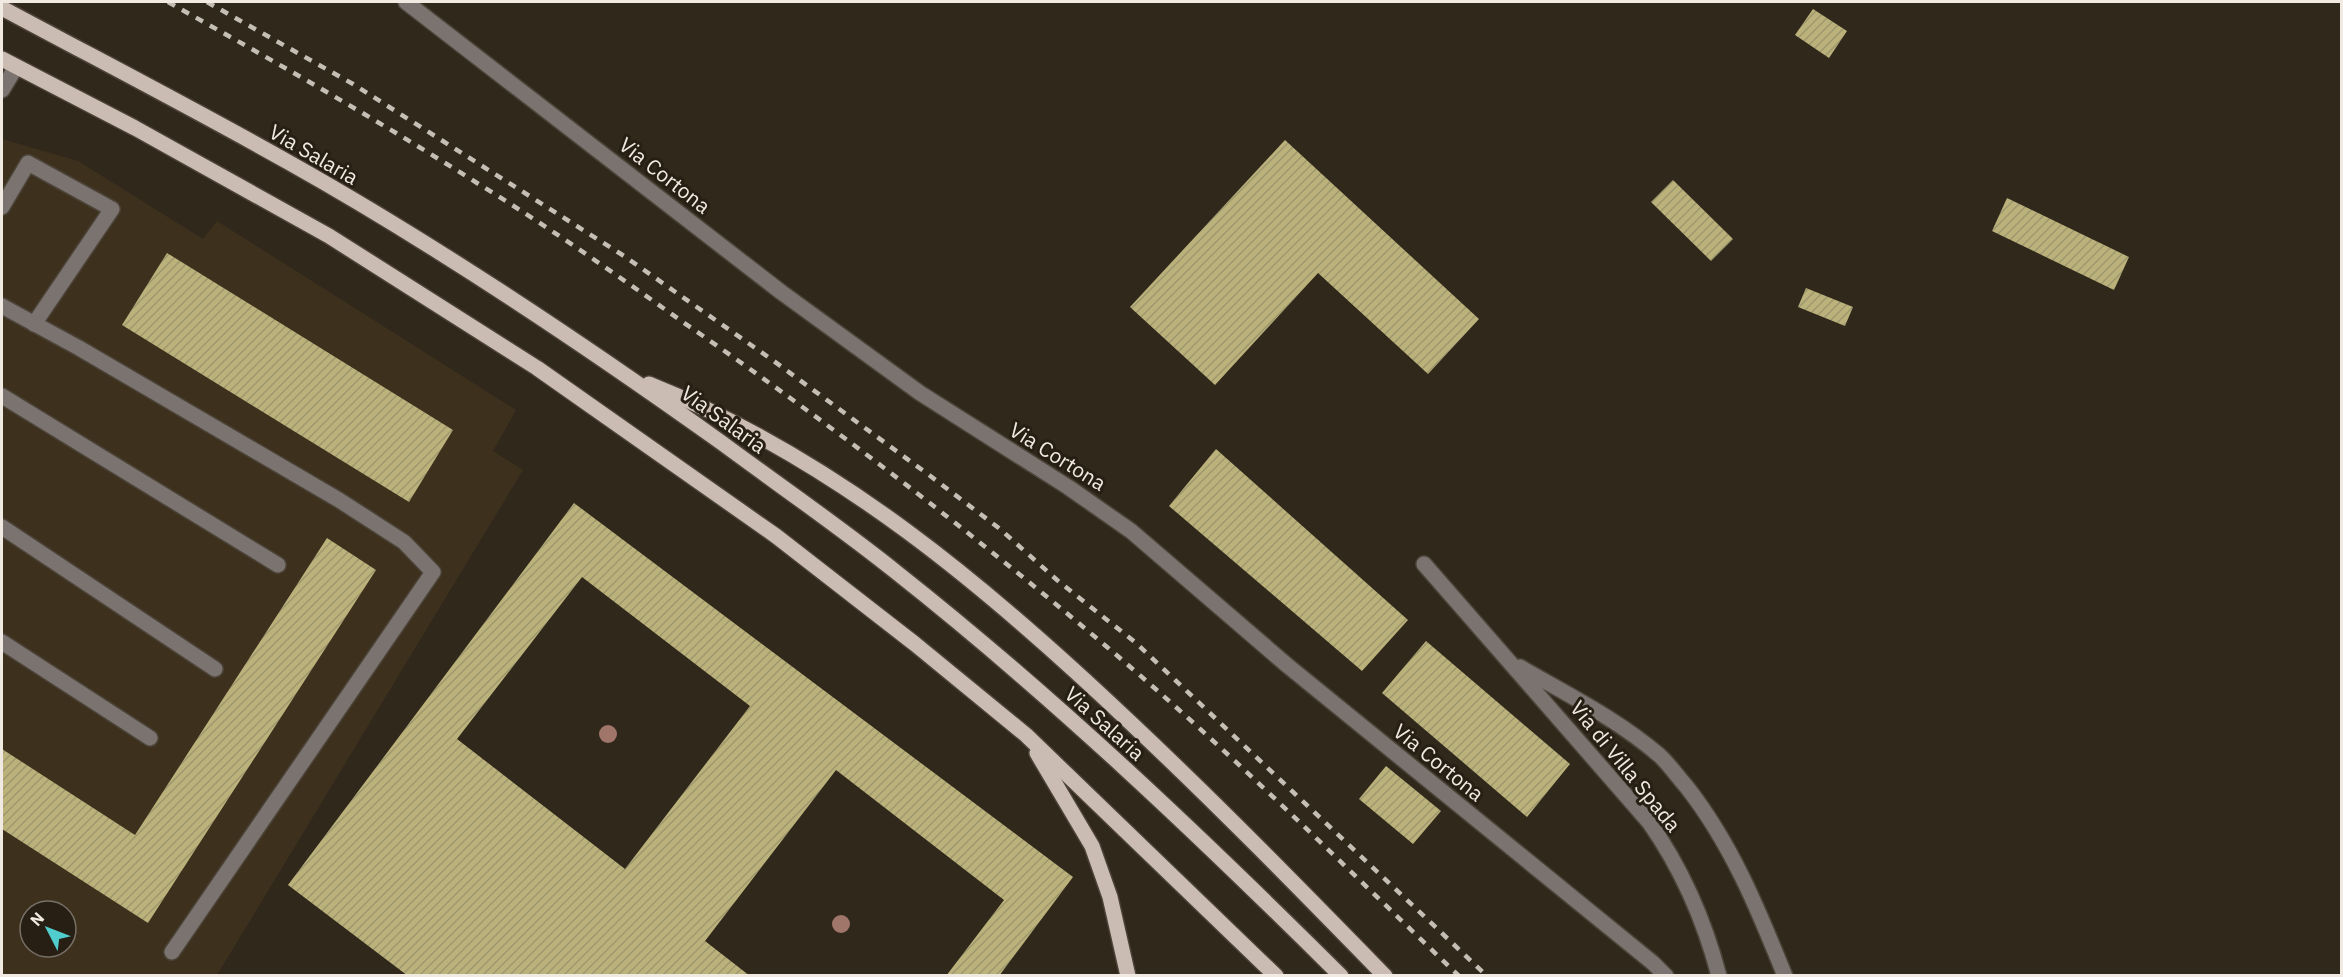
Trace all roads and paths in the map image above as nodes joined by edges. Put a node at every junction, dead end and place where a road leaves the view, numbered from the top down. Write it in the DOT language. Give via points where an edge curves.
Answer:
graph roads {
  1 [pos="406,2"];
  2 [pos="2,8"];
  3 [pos="2,59"];
  4 [pos="16,67"];
  5 [pos="2,90"];
  6 [pos="2,207"];
  7 [pos="2,306"];
  8 [pos="34,324"];
  9 [pos="626,375"];
  10 [pos="2,396"];
  11 [pos="2,527"];
  12 [pos="1424,564"];
  13 [pos="278,565"];
  14 [pos="2,642"];
  15 [pos="1510,661"];
  16 [pos="215,669"];
  17 [pos="1026,735"];
  18 [pos="150,738"];
  19 [pos="172,952"];
  20 [pos="1128,975"];
  21 [pos="1276,975"];
  22 [pos="1341,975"];
  23 [pos="1385,975"];
  24 [pos="1666,975"];
  25 [pos="1719,975"];
  26 [pos="1785,975"];
  1 -- 24 [label="street, Via Cortona" via="790,299 920,393 1122,524 1288,666"];
  2 -- 9 [label="main road, Via Salaria" via="289,162 439,252"];
  3 -- 4 [label="main road"];
  4 -- 5 [label="street"];
  4 -- 17 [label="main road" via="329,236 537,368 776,536"];
  6 -- 8 [label="street" via="28,163 112,209"];
  7 -- 8 [label="street"];
  8 -- 19 [label="street" via="339,500 404,542 433,572"];
  9 -- 22 [label="main road, Via Salaria" via="876,557 983,642 1092,738"];
  9 -- 23 [label="main road" via="764,438 891,518 951,563 1071,666 1217,804"];
  10 -- 13 [label="street"];
  11 -- 16 [label="street"];
  12 -- 15 [label="street, Via di Villa Spada"];
  14 -- 18 [label="street"];
  15 -- 25 [label="street, Via di Villa Spada" via="1649,822 1675,860 1696,904"];
  15 -- 26 [label="street, Via di Villa Spada" via="1615,722 1661,757 1717,830 1752,895"];
  17 -- 20 [label="main road" via="1092,846 1113,907"];
  17 -- 21 [label="main road"];
}
